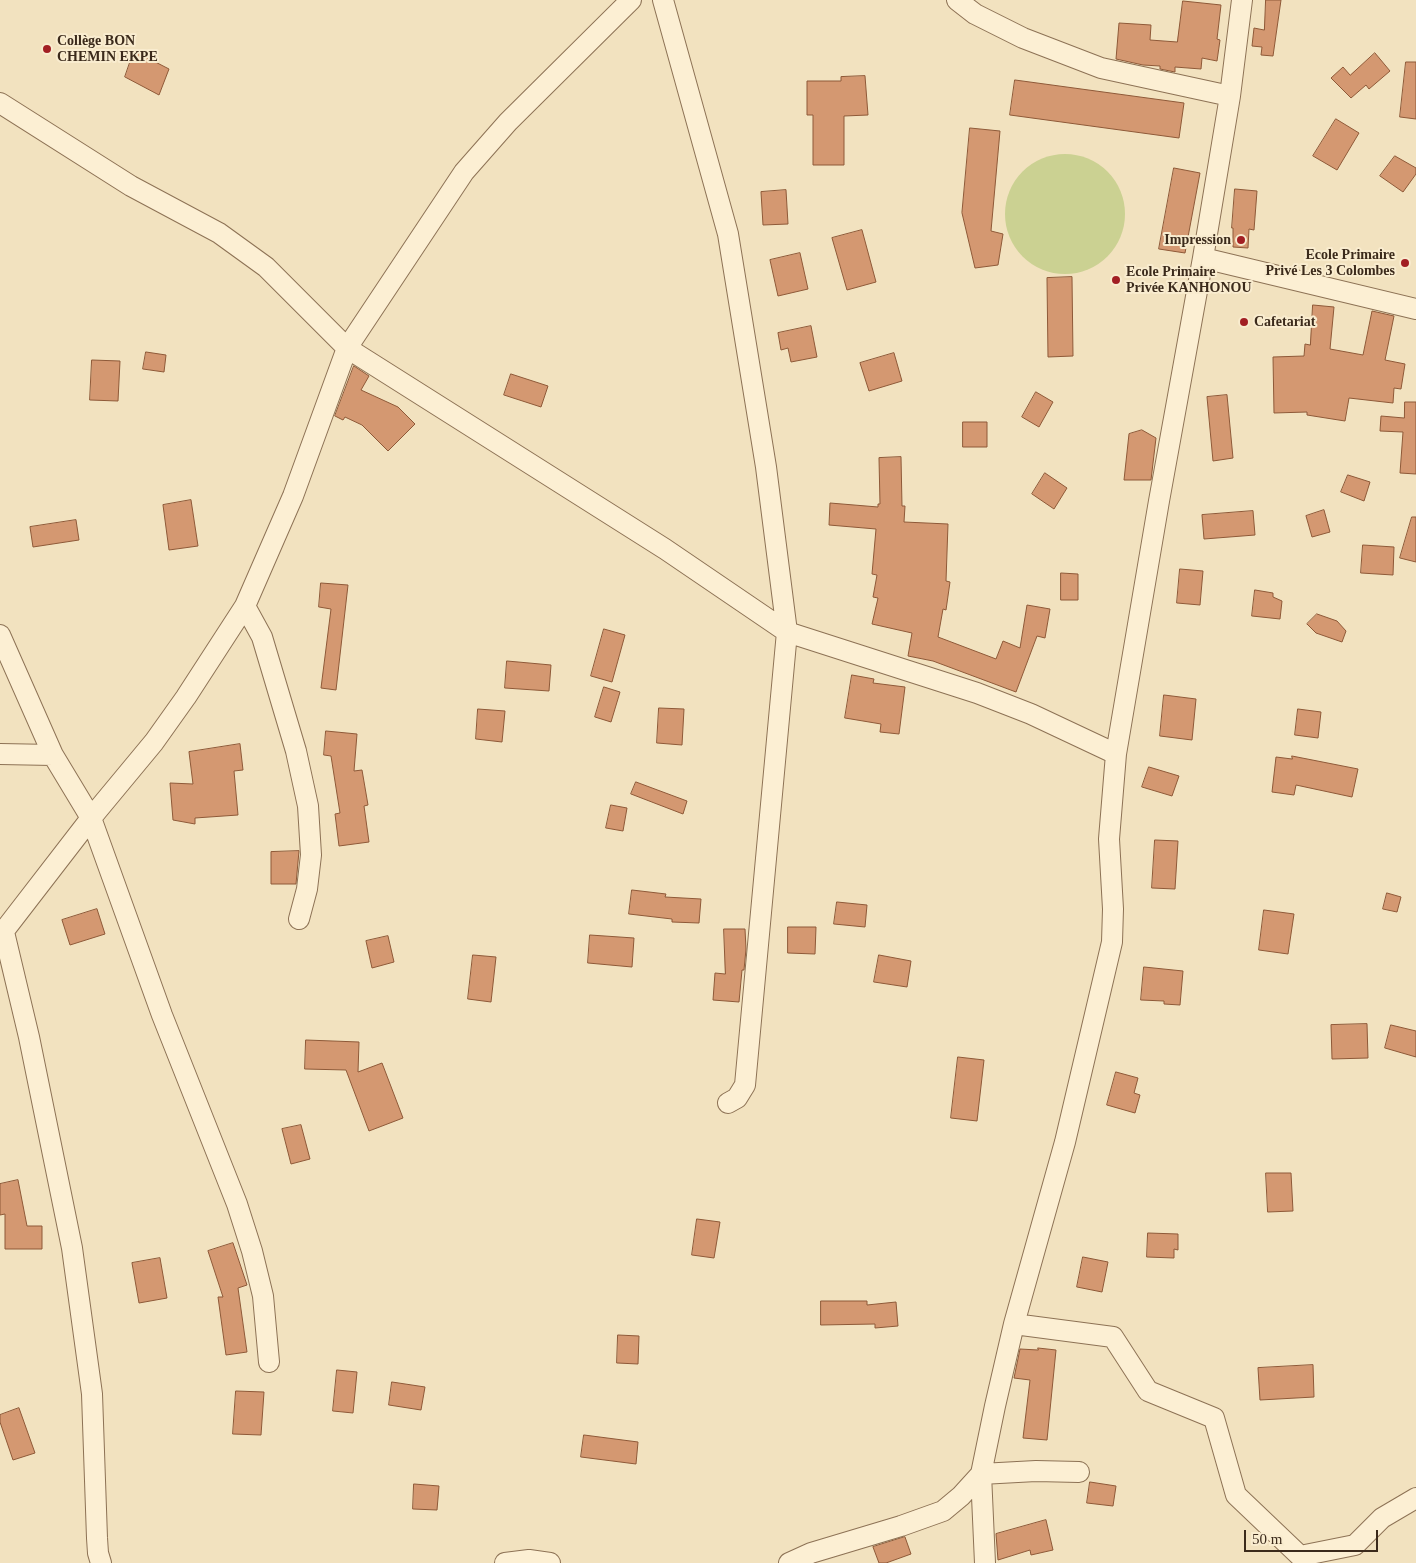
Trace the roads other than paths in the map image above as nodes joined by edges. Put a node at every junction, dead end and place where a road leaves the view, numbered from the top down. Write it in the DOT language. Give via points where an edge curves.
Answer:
graph roads {
  1 [pos="631,0"];
  2 [pos="664,0"];
  3 [pos="957,0"];
  4 [pos="1242,0"];
  5 [pos="1230,96"];
  6 [pos="0,103"];
  7 [pos="1203,258"];
  8 [pos="1416,309"];
  9 [pos="347,348"];
  10 [pos="245,606"];
  11 [pos="787,632"];
  12 [pos="0,635"];
  13 [pos="0,754"];
  14 [pos="1116,754"];
  15 [pos="53,755"];
  16 [pos="91,818"];
  17 [pos="299,919"];
  18 [pos="2,934"];
  19 [pos="728,1102"];
  20 [pos="1014,1324"];
  21 [pos="269,1362"];
  22 [pos="1079,1472"];
  23 [pos="981,1474"];
  24 [pos="1416,1498"];
  25 [pos="101,1563"];
  26 [pos="505,1563"];
  27 [pos="550,1563"];
  28 [pos="790,1563"];
  29 [pos="985,1563"];
  1 -- 9 [label="street" via="508,122 464,172"];
  2 -- 11 [label="street" via="728,234 766,466"];
  3 -- 5 [label="street" via="975,14 1022,38 1101,68"];
  4 -- 5 [label="street"];
  5 -- 7 [label="street"];
  6 -- 9 [label="street" via="131,186 219,233 266,267"];
  7 -- 8 [label="street"];
  7 -- 14 [label="street"];
  9 -- 10 [label="street" via="293,496"];
  9 -- 11 [label="street" via="665,549"];
  10 -- 16 [label="street" via="154,742"];
  10 -- 17 [label="street" via="262,637 296,751 308,806 311,855"];
  11 -- 14 [label="street" via="977,693"];
  11 -- 19 [label="street" via="745,1085 737,1098"];
  12 -- 15 [label="street"];
  13 -- 15 [label="street"];
  14 -- 20 [label="street" via="1109,839 1112,942 1065,1142"];
  15 -- 16 [label="street"];
  16 -- 18 [label="street"];
  16 -- 21 [label="street" via="162,1015 237,1204 263,1296"];
  18 -- 25 [label="street" via="29,1037 72,1248 92,1394 97,1538"];
  20 -- 23 [label="street"];
  20 -- 24 [label="street" via="1113,1337 1148,1391 1214,1418 1236,1496 1300,1556 1355,1545 1382,1518"];
  22 -- 23 [label="street"];
  23 -- 28 [label="street" via="943,1511 811,1553"];
  23 -- 29 [label="street"];
  26 -- 27 [label="street" via="529,1560"];
}
